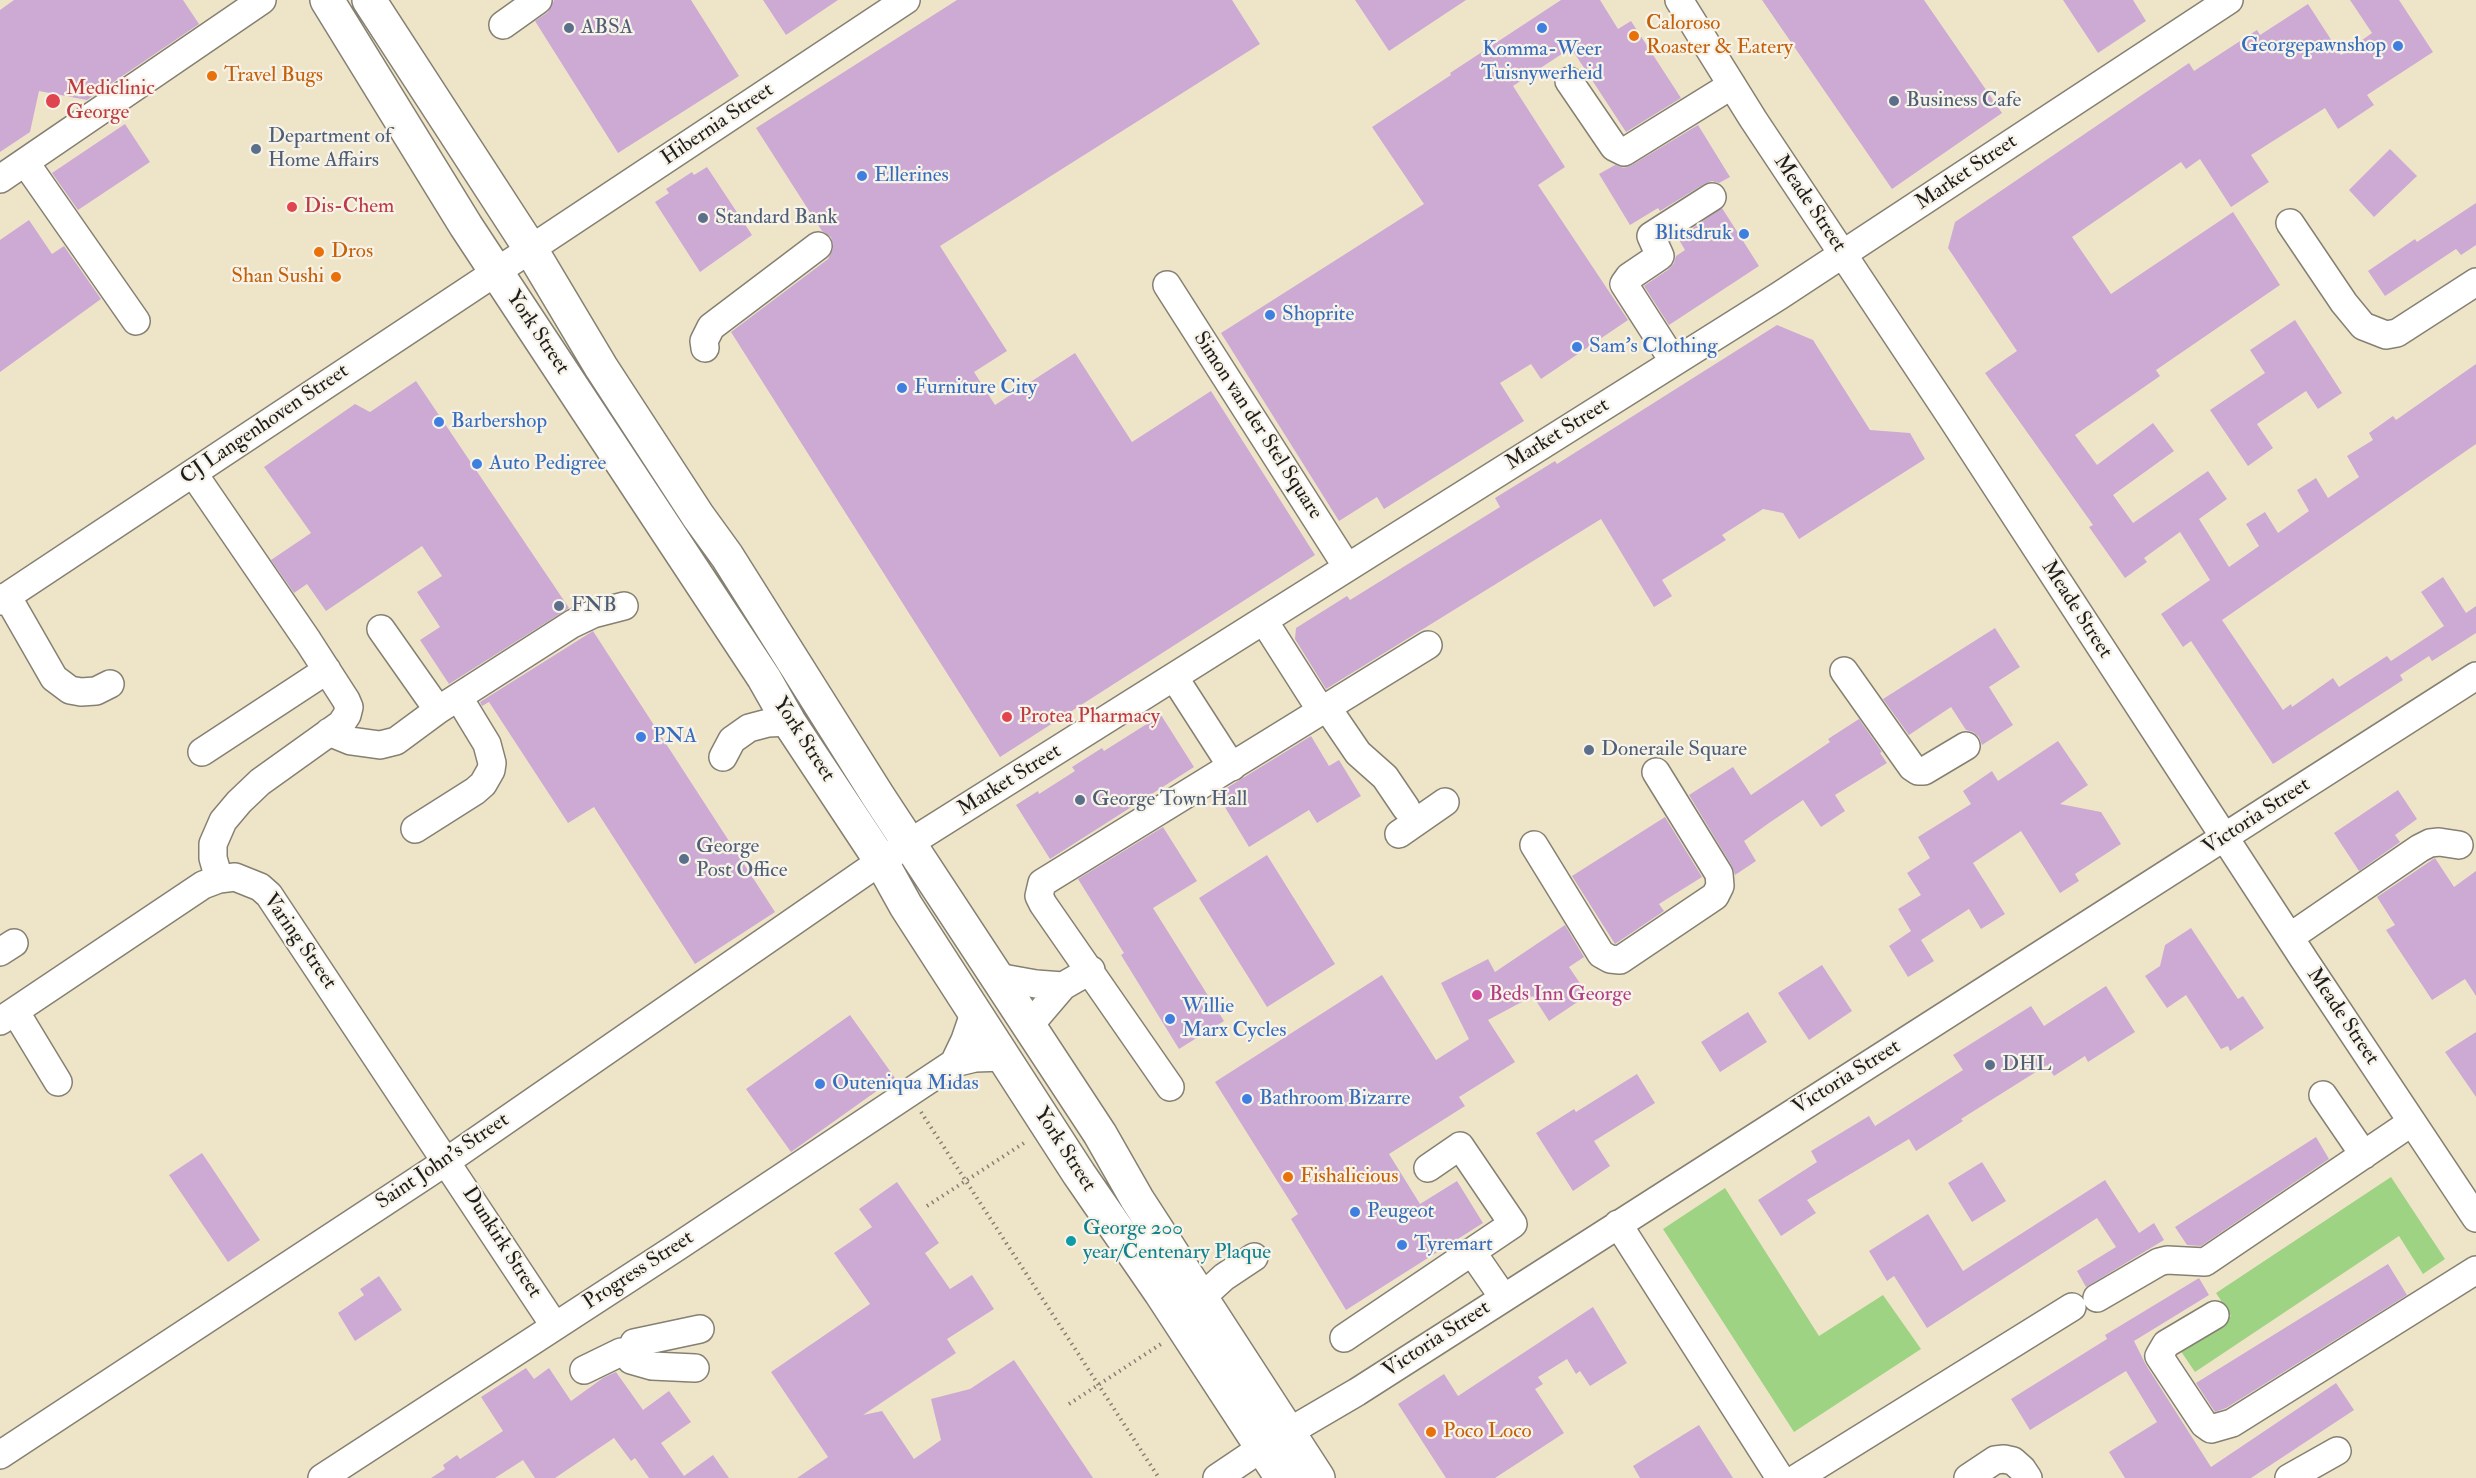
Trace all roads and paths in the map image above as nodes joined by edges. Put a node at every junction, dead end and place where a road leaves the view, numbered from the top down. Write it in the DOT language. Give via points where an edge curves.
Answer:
graph roads {
  1 [pos="262,0"];
  2 [pos="327,0"];
  3 [pos="369,0"];
  4 [pos="538,0"];
  5 [pos="906,0"];
  6 [pos="1679,0"];
  7 [pos="2229,0"];
  8 [pos="503,25"];
  9 [pos="1569,81"];
  10 [pos="1732,85"];
  11 [pos="25,162"];
  12 [pos="0,179"];
  13 [pos="1712,197"];
  14 [pos="2290,223"];
  15 [pos="818,246"];
  16 [pos="530,248"];
  17 [pos="1843,253"];
  18 [pos="496,272"];
  19 [pos="2476,282"];
  20 [pos="1167,285"];
  21 [pos="136,321"];
  22 [pos="705,348"];
  23 [pos="1674,362"];
  24 [pos="193,473"];
  25 [pos="1347,567"];
  26 [pos="4,599"];
  27 [pos="624,606"];
  28 [pos="1264,621"];
  29 [pos="381,629"];
  30 [pos="1428,645"];
  31 [pos="327,670"];
  32 [pos="1844,671"];
  33 [pos="2476,676"];
  34 [pos="1174,677"];
  35 [pos="110,684"];
  36 [pos="449,704"];
  37 [pos="1325,710"];
  38 [pos="789,722"];
  39 [pos="329,732"];
  40 [pos="1966,746"];
  41 [pos="202,752"];
  42 [pos="723,757"];
  43 [pos="1232,767"];
  44 [pos="1656,772"];
  45 [pos="1445,802"];
  46 [pos="1406,808"];
  47 [pos="415,829"];
  48 [pos="1398,834"];
  49 [pos="2226,837"];
  50 [pos="909,844"];
  51 [pos="1534,845"];
  52 [pos="2459,845"];
  53 [pos="881,861"];
  54 [pos="219,879"];
  55 [pos="2290,937"];
  56 [pos="1091,970"];
  57 [pos="997,977"];
  58 [pos="1063,986"];
  59 [pos="975,1011"];
  60 [pos="8,1016"];
  61 [pos="1028,1027"];
  62 [pos="1004,1057"];
  63 [pos="954,1063"];
  64 [pos="58,1082"];
  65 [pos="1170,1087"];
  66 [pos="909,1094"];
  67 [pos="2323,1095"];
  68 [pos="2412,1122"];
  69 [pos="1048,1126"];
  70 [pos="2364,1155"];
  71 [pos="447,1161"];
  72 [pos="1428,1168"];
  73 [pos="966,1181"];
  74 [pos="927,1206"];
  75 [pos="2476,1218"];
  76 [pos="1618,1224"];
  77 [pos="1472,1252"];
  78 [pos="1254,1257"];
  79 [pos="2476,1270"];
  80 [pos="1503,1297"];
  81 [pos="1201,1298"];
  82 [pos="2097,1298"];
  83 [pos="2072,1307"];
  84 [pos="2215,1315"];
  85 [pos="554,1325"];
  86 [pos="700,1329"];
  87 [pos="1185,1329"];
  88 [pos="1344,1338"];
  89 [pos="629,1352"];
  90 [pos="695,1368"];
  91 [pos="584,1370"];
  92 [pos="1099,1385"];
  93 [pos="1069,1404"];
  94 [pos="1276,1440"];
  95 [pos="2337,1451"];
  96 [pos="0,1455"];
  97 [pos="1971,1476"];
  98 [pos="322,1478"];
  99 [pos="1159,1478"];
  100 [pos="1217,1478"];
  101 [pos="1282,1478"];
  102 [pos="1318,1478"];
  103 [pos="1780,1478"];
  104 [pos="1797,1478"];
  105 [pos="2028,1478"];
  106 [pos="2289,1478"];
  1 -- 11 [label="street"];
  2 -- 18 [label="main road, York Street"];
  3 -- 16 [label="main road, York Street"];
  4 -- 8 [label="street"];
  5 -- 16 [label="street, Hibernia Street"];
  6 -- 10 [label="street, Meade Street"];
  7 -- 17 [label="street, Market Street"];
  9 -- 10 [label="street" via="1614,147 1623,152"];
  10 -- 17 [label="street, Meade Street"];
  11 -- 12 [label="street"];
  11 -- 21 [label="street"];
  13 -- 23 [label="street" via="1651,236 1660,255 1624,284"];
  14 -- 19 [label="street" via="2362,326 2386,335 2397,333"];
  15 -- 22 [label="street" via="716,322 707,333"];
  16 -- 18 [label="street, CJ Langenhoven Street"];
  16 -- 50 [label="main road, York Street" via="600,367 728,556"];
  17 -- 23 [label="street, Market Street"];
  17 -- 49 [label="street, Meade Street"];
  18 -- 24 [label="street, CJ Langenhoven Street"];
  18 -- 38 [label="main road, York Street" via="752,659"];
  20 -- 25 [label="street, Simon van der Stel Square"];
  23 -- 25 [label="street, Market Street"];
  24 -- 26 [label="street, CJ Langenhoven Street"];
  24 -- 31 [label="street"];
  25 -- 28 [label="street, Market Street"];
  26 -- 35 [label="street" via="54,678 81,693"];
  27 -- 36 [label="street" via="578,621"];
  28 -- 34 [label="street, Market Street"];
  28 -- 37 [label="street"];
  29 -- 36 [label="street"];
  30 -- 37 [label="street"];
  31 -- 39 [label="street" via="349,707 347,716"];
  31 -- 41 [label="street"];
  32 -- 40 [label="street" via="1918,771"];
  33 -- 49 [label="street, Victoria Street"];
  34 -- 43 [label="street"];
  34 -- 50 [label="street, Market Street"];
  36 -- 39 [label="street" via="396,741 380,746"];
  36 -- 47 [label="street" via="487,744 491,770 474,791"];
  37 -- 43 [label="street"];
  37 -- 46 [label="street" via="1358,753 1385,777"];
  38 -- 42 [label="street" via="749,728 732,740"];
  38 -- 53 [label="main road, York Street"];
  39 -- 54 [label="street" via="260,782 223,821 213,844"];
  43 -- 56 [label="street" via="1042,883 1039,896"];
  44 -- 51 [label="street" via="1719,874 1720,886 1715,896 1620,960 1601,954"];
  45 -- 48 [label="street"];
  49 -- 55 [label="street, Meade Street"];
  49 -- 76 [label="street, Victoria Street"];
  50 -- 53 [label="street, Market Street"];
  50 -- 57 [label="main road, York Street"];
  52 -- 55 [label="street" via="2439,842 2420,848"];
  53 -- 59 [label="main road, York Street"];
  53 -- 71 [label="street, Saint John's Street"];
  54 -- 60 [label="street" via="203,885"];
  54 -- 71 [label="street, Varing Street" via="235,877 269,895"];
  55 -- 68 [label="street, Meade Street"];
  56 -- 58 [label="street"];
  56 -- 65 [label="street"];
  57 -- 58 [label="street"];
  57 -- 61 [label="main road, York Street"];
  58 -- 61 [label="street"];
  59 -- 62 [label="main road, York Street"];
  59 -- 63 [label="street"];
  60 -- 64 [label="street"];
  61 -- 81 [label="main road, York Street" via="1100,1134"];
  62 -- 63 [label="street, Progress Street"];
  62 -- 69 [label="main road, York Street"];
  63 -- 66 [label="street, Progress Street"];
  66 -- 73 [label="path"];
  66 -- 85 [label="street, Progress Street"];
  67 -- 70 [label="street"];
  68 -- 70 [label="street"];
  68 -- 75 [label="street, Meade Street"];
  69 -- 73 [label="path"];
  69 -- 87 [label="main road, York Street"];
  70 -- 82 [label="street" via="2205,1262 2159,1262"];
  71 -- 85 [label="street, Dunkirk Street"];
  71 -- 96 [label="street, Saint John's Street"];
  72 -- 77 [label="street" via="1460,1146 1512,1224"];
  73 -- 74 [label="path"];
  73 -- 92 [label="path"];
  76 -- 80 [label="street, Victoria Street"];
  76 -- 103 [label="street"];
  77 -- 80 [label="street"];
  77 -- 88 [label="street"];
  78 -- 81 [label="street"];
  79 -- 84 [label="street" via="2232,1423 2211,1429 2159,1356 2166,1344"];
  80 -- 94 [label="street, Victoria Street"];
  81 -- 94 [label="main road, York Street"];
  83 -- 104 [label="street"];
  85 -- 98 [label="street, Progress Street"];
  86 -- 89 [label="street"];
  87 -- 92 [label="path"];
  87 -- 94 [label="main road, York Street"];
  89 -- 90 [label="street" via="652,1366"];
  89 -- 91 [label="street"];
  92 -- 93 [label="path"];
  92 -- 99 [label="path"];
  94 -- 100 [label="street, Victoria Street"];
  94 -- 101 [label="main road, York Street"];
  94 -- 102 [label="main road, York Street"];
  95 -- 106 [label="street"];
  97 -- 105 [label="street" via="1995,1460 2004,1459 2013,1461"];
}
